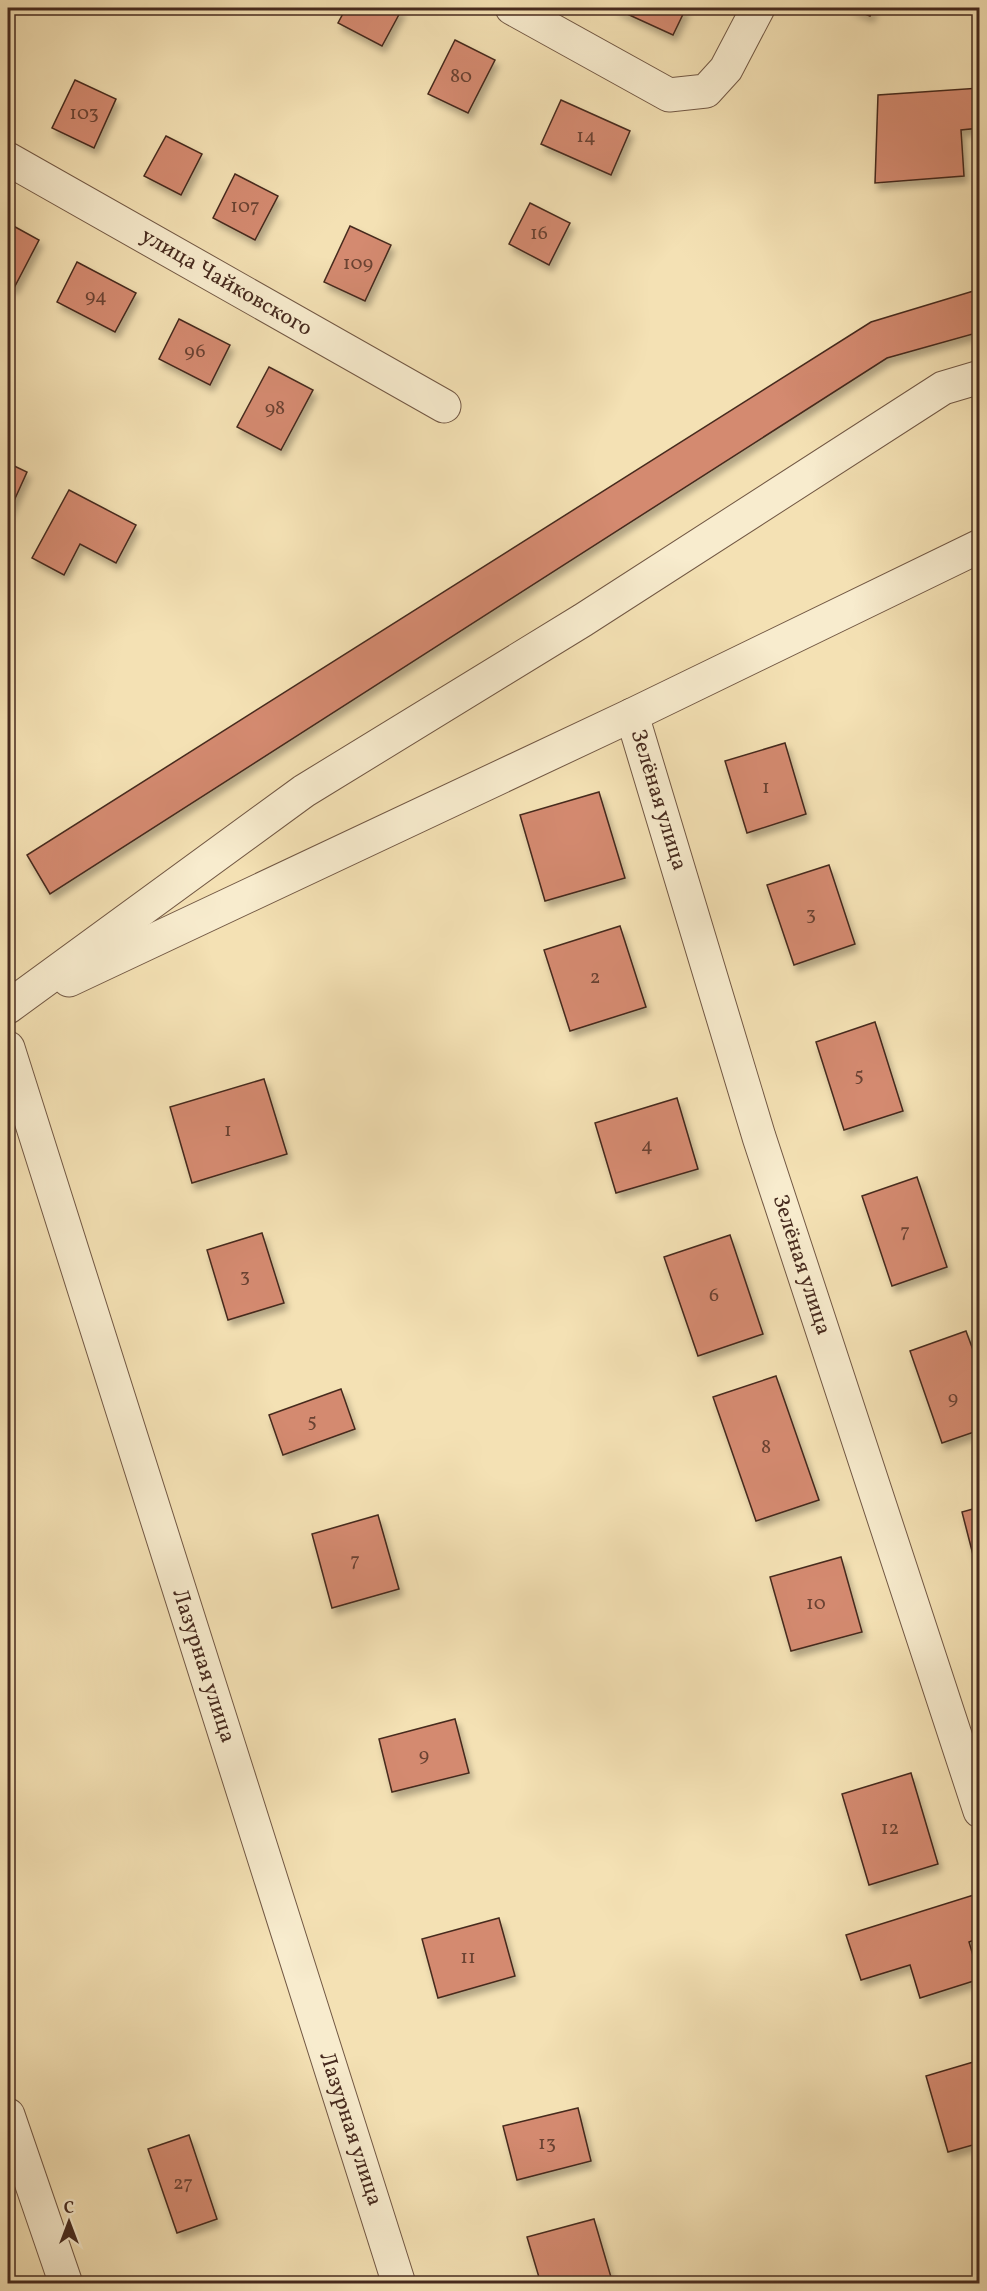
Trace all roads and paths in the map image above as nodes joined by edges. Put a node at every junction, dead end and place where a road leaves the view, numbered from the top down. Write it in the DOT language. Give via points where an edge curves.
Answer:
graph roads {
  1 [pos="512,8"];
  2 [pos="758,8"];
  3 [pos="8,159"];
  4 [pos="980,377"];
  5 [pos="444,406"];
  6 [pos="980,546"];
  7 [pos="632,715"];
  8 [pos="8,1008"];
  9 [pos="8,1048"];
  10 [pos="980,1812"];
  11 [pos="8,2115"];
  12 [pos="66,2283"];
  13 [pos="399,2283"];
  1 -- 2 [label="street" via="669,95 706,91 726,69"];
  3 -- 5 [label="street, улица Чайковского"];
  4 -- 8 [label="street" via="943,388 593,613 304,791"];
  6 -- 7 [label="street"];
  7 -- 8 [label="street"];
  7 -- 10 [label="street, Зелёная улица" via="759,1137"];
  9 -- 13 [label="street, Лазурная улица"];
  11 -- 12 [label="street"];
}
